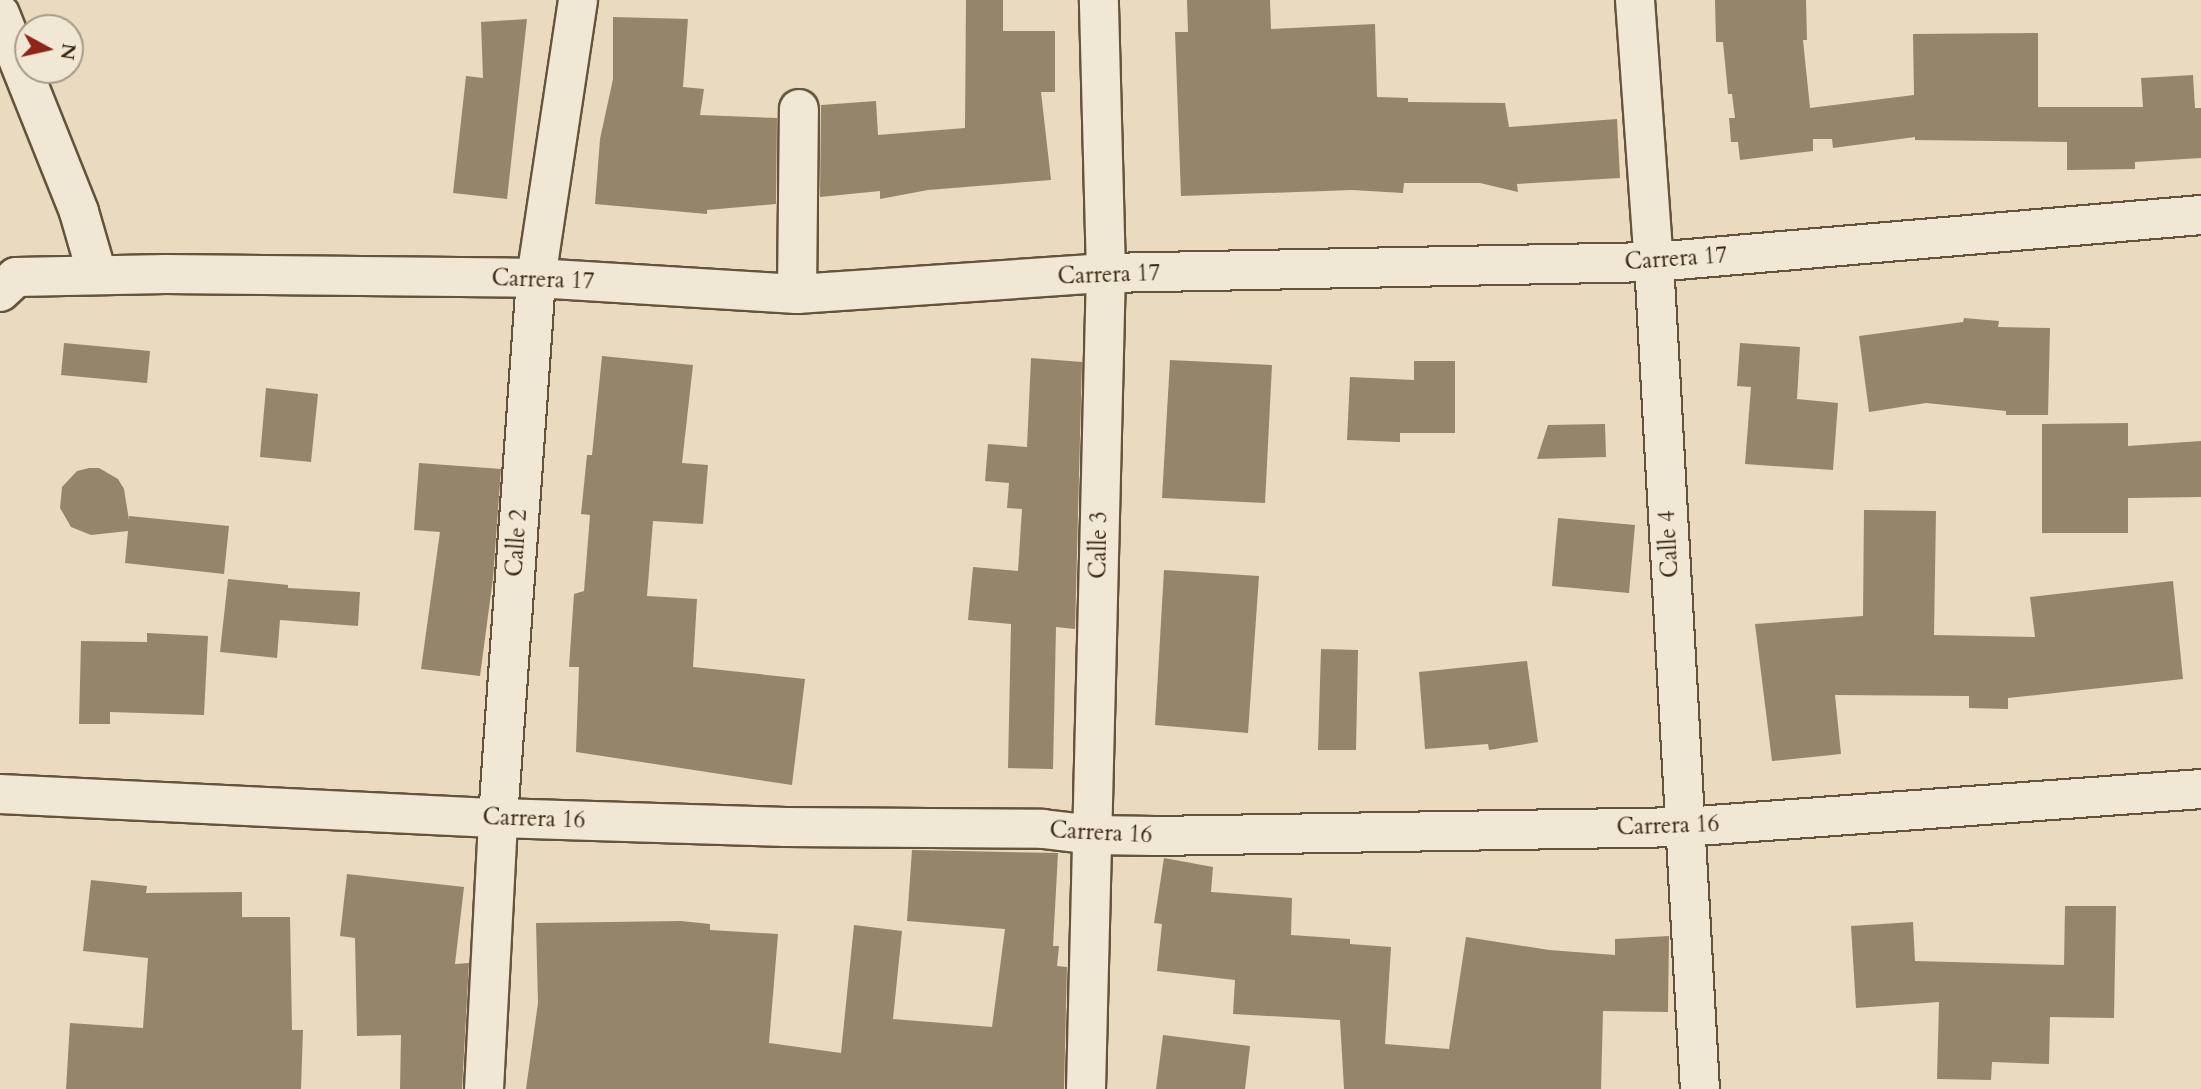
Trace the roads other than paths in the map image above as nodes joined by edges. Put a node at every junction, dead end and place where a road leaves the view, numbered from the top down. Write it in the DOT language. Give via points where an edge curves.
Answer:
graph roads {
  1 [pos="578,0"];
  2 [pos="1099,0"];
  3 [pos="1634,0"];
  4 [pos="0,14"];
  5 [pos="799,109"];
  6 [pos="2201,215"];
  7 [pos="1654,262"];
  8 [pos="97,274"];
  9 [pos="1106,274"];
  10 [pos="536,278"];
  11 [pos="8,285"];
  12 [pos="797,295"];
  13 [pos="2201,789"];
  14 [pos="0,794"];
  15 [pos="498,818"];
  16 [pos="1684,827"];
  17 [pos="1093,835"];
  18 [pos="484,1089"];
  19 [pos="1086,1089"];
  20 [pos="1700,1089"];
  1 -- 10 [label="street, Calle 2"];
  2 -- 9 [label="street, Calle 3"];
  3 -- 7 [label="street, Calle 4"];
  4 -- 8 [label="street" via="79,212"];
  5 -- 12 [label="street"];
  6 -- 7 [label="street, Carrera 17"];
  7 -- 9 [label="street, Carrera 17"];
  7 -- 16 [label="street, Calle 4"];
  8 -- 10 [label="street, Carrera 17"];
  8 -- 11 [label="street, Carrera 17"];
  9 -- 12 [label="street, Carrera 17"];
  9 -- 17 [label="street, Calle 3"];
  10 -- 12 [label="street, Carrera 17"];
  10 -- 15 [label="street, Calle 2"];
  13 -- 16 [label="street, Carrera 16"];
  14 -- 15 [label="street, Carrera 16"];
  15 -- 17 [label="street, Carrera 16" via="799,828 1043,829"];
  15 -- 18 [label="street, Calle 2"];
  16 -- 17 [label="street, Carrera 16"];
  16 -- 20 [label="street, Calle 4"];
  17 -- 19 [label="street, Calle 3"];
}
